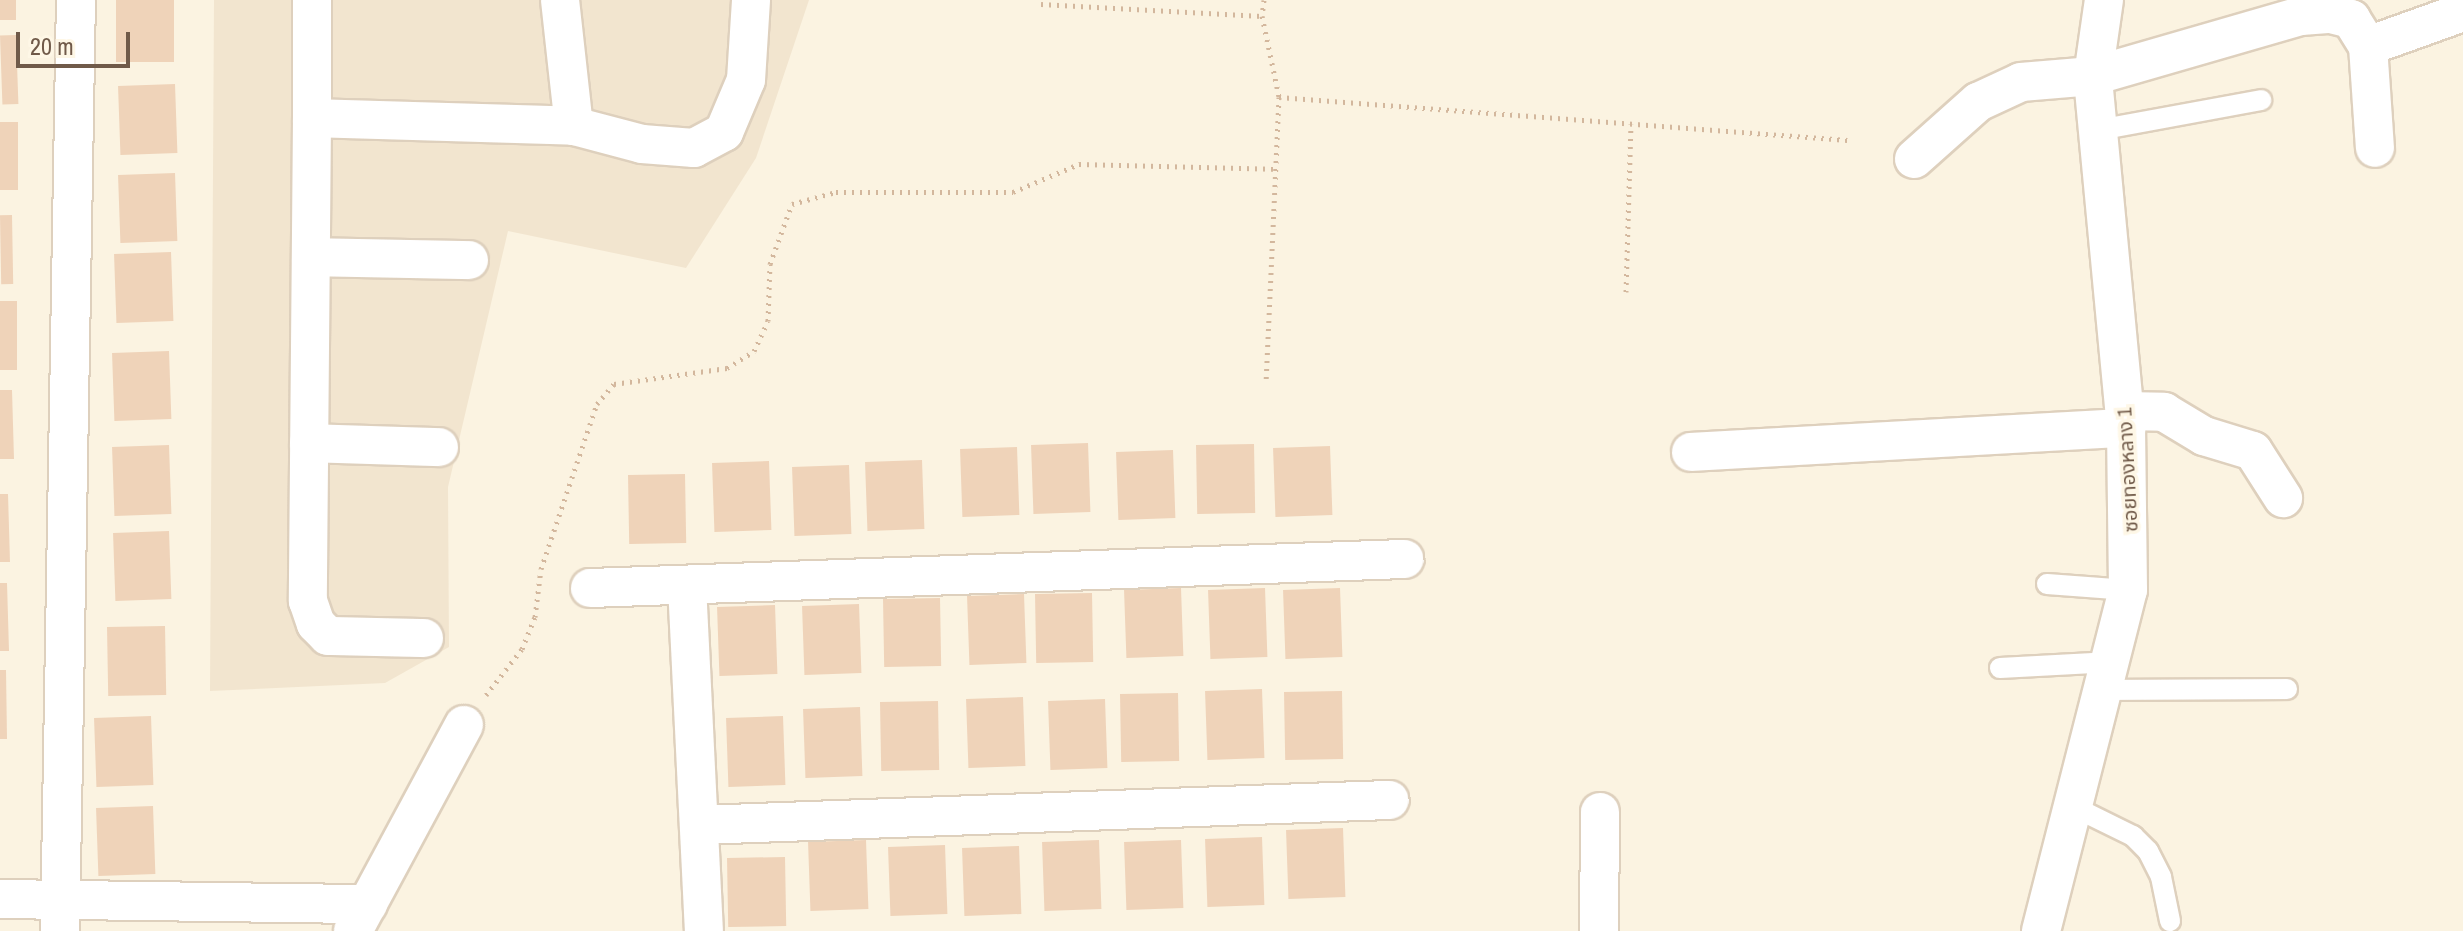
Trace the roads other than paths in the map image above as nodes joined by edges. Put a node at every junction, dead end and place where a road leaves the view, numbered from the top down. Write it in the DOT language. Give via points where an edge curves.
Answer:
graph roads {
  1 [pos="76,0"];
  2 [pos="312,0"];
  3 [pos="560,0"];
  4 [pos="751,0"];
  5 [pos="2104,0"];
  6 [pos="2463,12"];
  7 [pos="2368,46"];
  8 [pos="2093,76"];
  9 [pos="2261,100"];
  10 [pos="312,118"];
  11 [pos="574,126"];
  12 [pos="2098,130"];
  13 [pos="2375,148"];
  14 [pos="1914,159"];
  15 [pos="311,257"];
  16 [pos="469,260"];
  17 [pos="2125,420"];
  18 [pos="309,443"];
  19 [pos="439,447"];
  20 [pos="1691,452"];
  21 [pos="2283,498"];
  22 [pos="1404,559"];
  23 [pos="2047,584"];
  24 [pos="687,585"];
  25 [pos="590,588"];
  26 [pos="2128,590"];
  27 [pos="424,638"];
  28 [pos="2000,668"];
  29 [pos="2108,676"];
  30 [pos="2287,689"];
  31 [pos="464,725"];
  32 [pos="1390,800"];
  33 [pos="2074,807"];
  34 [pos="1600,812"];
  35 [pos="700,825"];
  36 [pos="0,899"];
  37 [pos="60,916"];
  38 [pos="360,918"];
  39 [pos="2170,921"];
  40 [pos="704,931"];
  41 [pos="1599,931"];
  42 [pos="2041,931"];
  1 -- 37 [label="street"];
  2 -- 10 [label="street"];
  3 -- 11 [label="street"];
  4 -- 11 [label="street" via="746,80 724,132 694,148 642,144"];
  5 -- 8 [label="street, ซอยทองหลาง 1"];
  6 -- 7 [label="street"];
  7 -- 8 [label="street" via="2351,19 2301,16"];
  7 -- 13 [label="street"];
  8 -- 12 [label="street, ซอยทองหลาง 1"];
  8 -- 14 [label="street" via="2021,82 1978,102"];
  9 -- 12 [label="lane"];
  10 -- 11 [label="street"];
  10 -- 15 [label="street"];
  12 -- 17 [label="street, ซอยทองหลาง 1"];
  15 -- 16 [label="street"];
  15 -- 18 [label="street"];
  17 -- 20 [label="street"];
  17 -- 21 [label="street" via="2164,412 2204,436 2253,451"];
  17 -- 26 [label="street, ซอยทองหลาง 1"];
  18 -- 19 [label="street"];
  18 -- 27 [label="street" via="308,601 316,624 328,636"];
  22 -- 24 [label="street"];
  23 -- 26 [label="lane"];
  24 -- 25 [label="street"];
  24 -- 35 [label="street"];
  26 -- 29 [label="street, ซอยทองหลาง 1"];
  28 -- 29 [label="lane"];
  29 -- 30 [label="lane"];
  29 -- 33 [label="street, ซอยทองหลาง 1"];
  31 -- 38 [label="street"];
  32 -- 35 [label="street"];
  33 -- 39 [label="lane" via="2133,836 2148,851 2161,877"];
  33 -- 42 [label="street, ซอยทองหลาง 1"];
  34 -- 41 [label="street"];
  35 -- 40 [label="street"];
  36 -- 37 [label="street"];
  37 -- 38 [label="street"];
}
